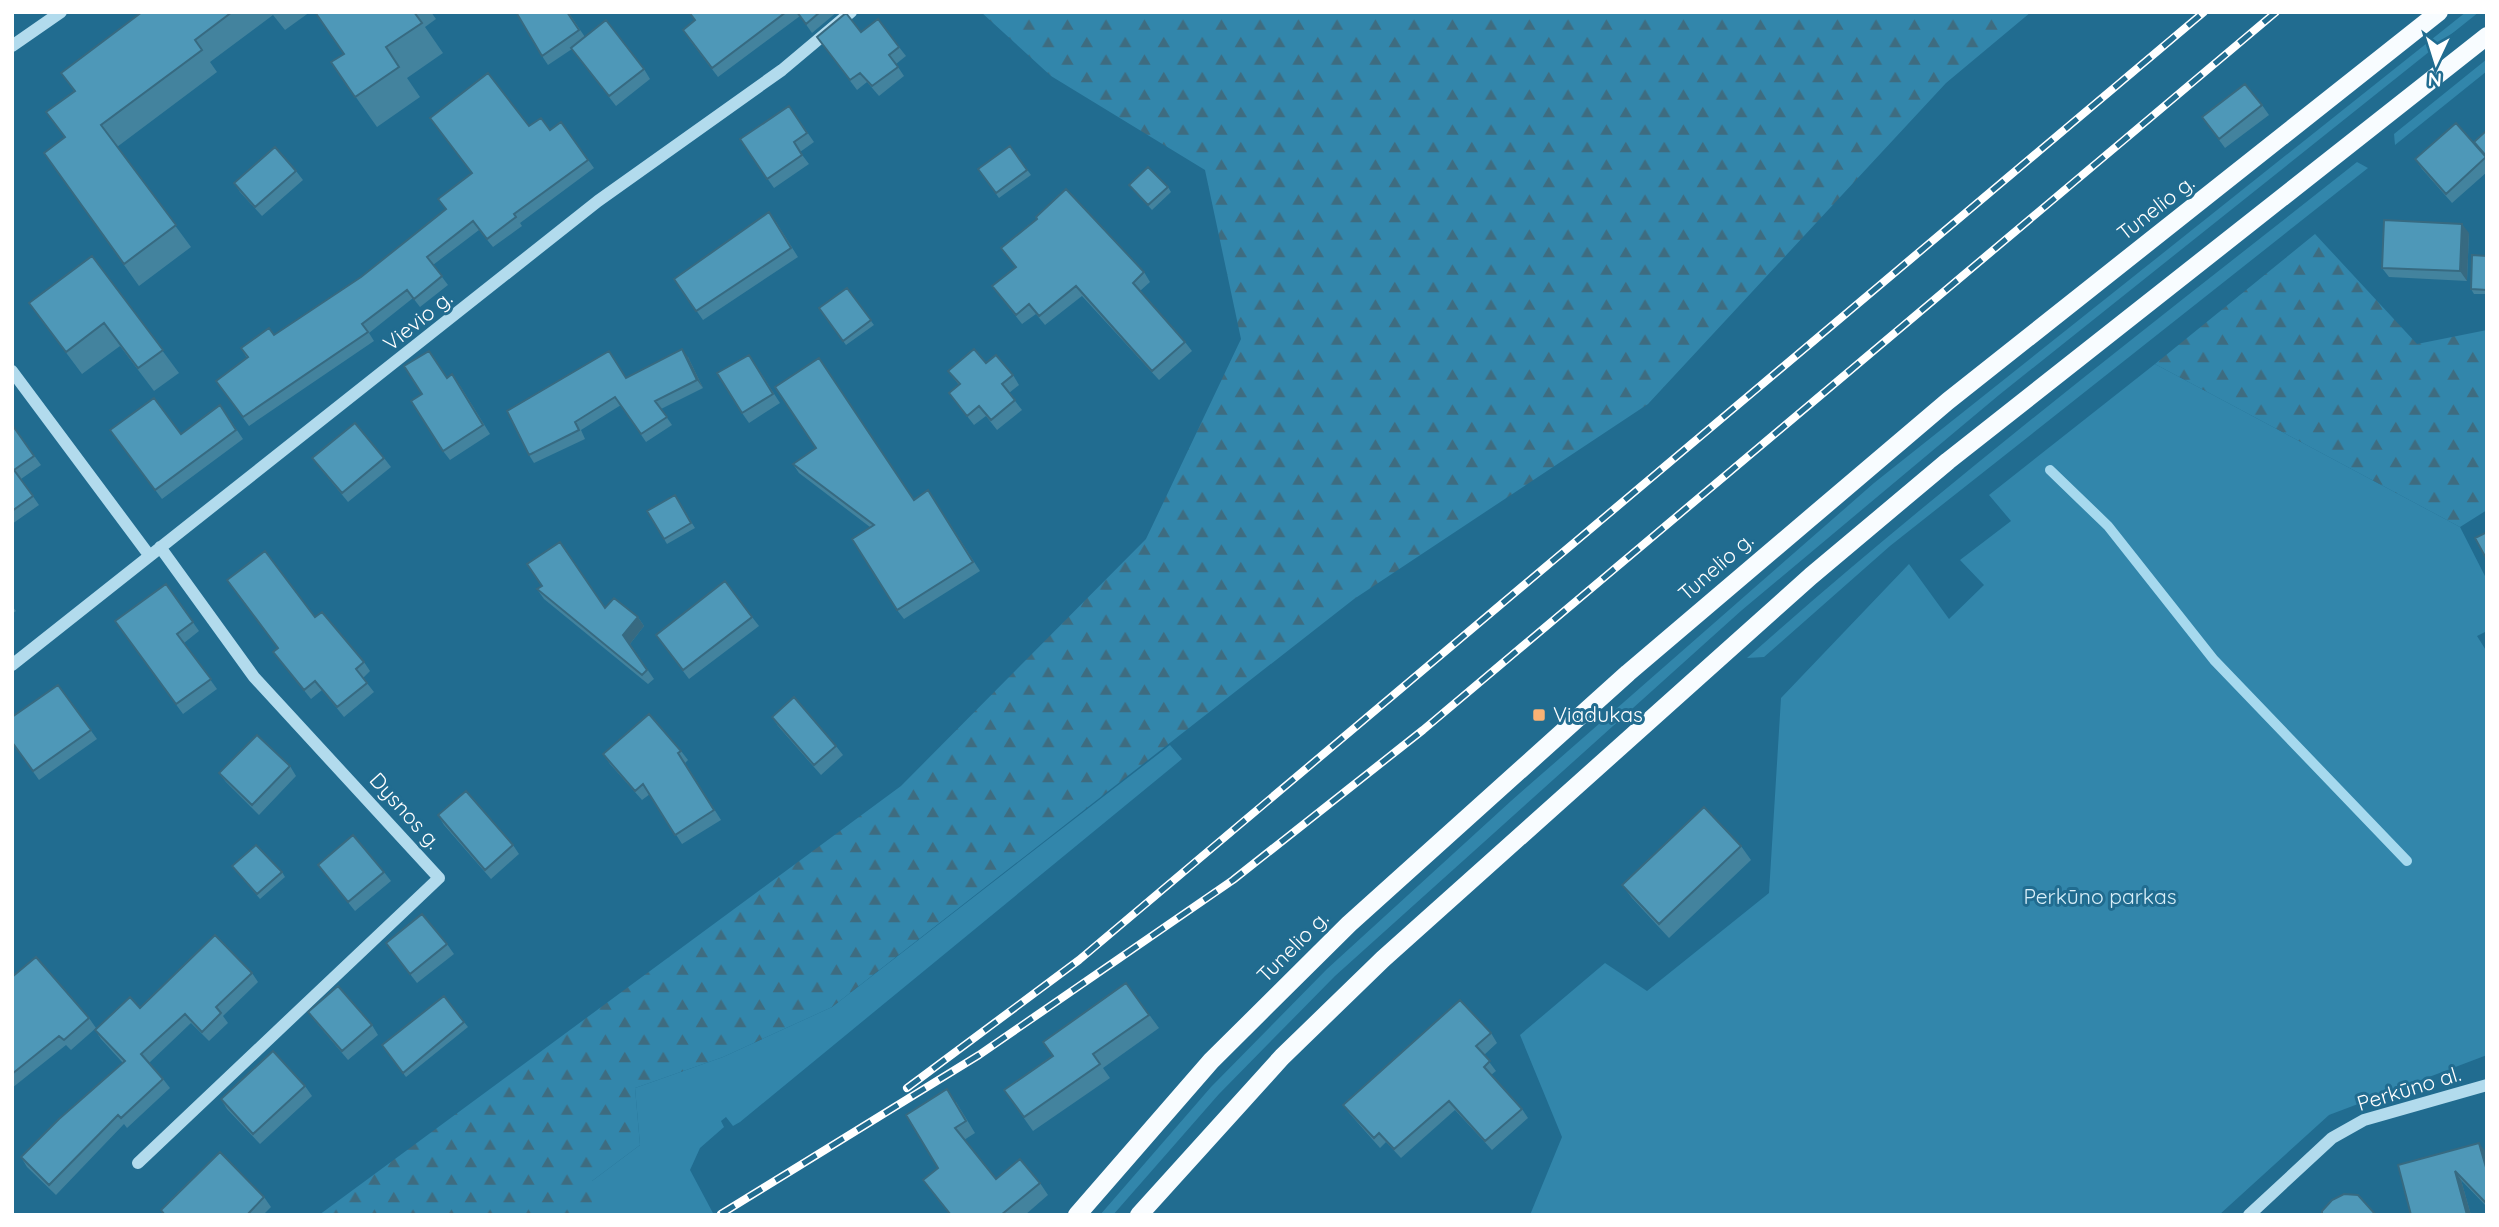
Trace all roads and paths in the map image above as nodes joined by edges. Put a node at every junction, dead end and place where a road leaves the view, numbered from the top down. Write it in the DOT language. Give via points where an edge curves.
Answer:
graph roads {
  1 [pos="61,12"];
  2 [pos="852,12"];
  3 [pos="2439,12"];
  4 [pos="2487,36"];
  5 [pos="12,46"];
  6 [pos="12,371"];
  7 [pos="160,547"];
  8 [pos="149,555"];
  9 [pos="12,665"];
  10 [pos="2487,1085"];
  11 [pos="138,1163"];
  12 [pos="1077,1215"];
  13 [pos="1139,1215"];
  14 [pos="2249,1215"];
  1 -- 5 [label="street"];
  2 -- 7 [label="street, Vievio g." via="782,69 598,201"];
  3 -- 12 [label="main road, Tunelio g." via="1948,401 1628,673 1349,924 1211,1061"];
  4 -- 13 [label="main road" via="1948,461 1811,576 1382,959 1282,1057"];
  6 -- 8 [label="street"];
  7 -- 8 [label="street, Vievio g."];
  7 -- 11 [label="street, Dysnos g." via="254,677 439,878"];
  8 -- 9 [label="street, Vievio g."];
  10 -- 14 [label="street, Perkūno al." via="2364,1120 2332,1138"];
}
